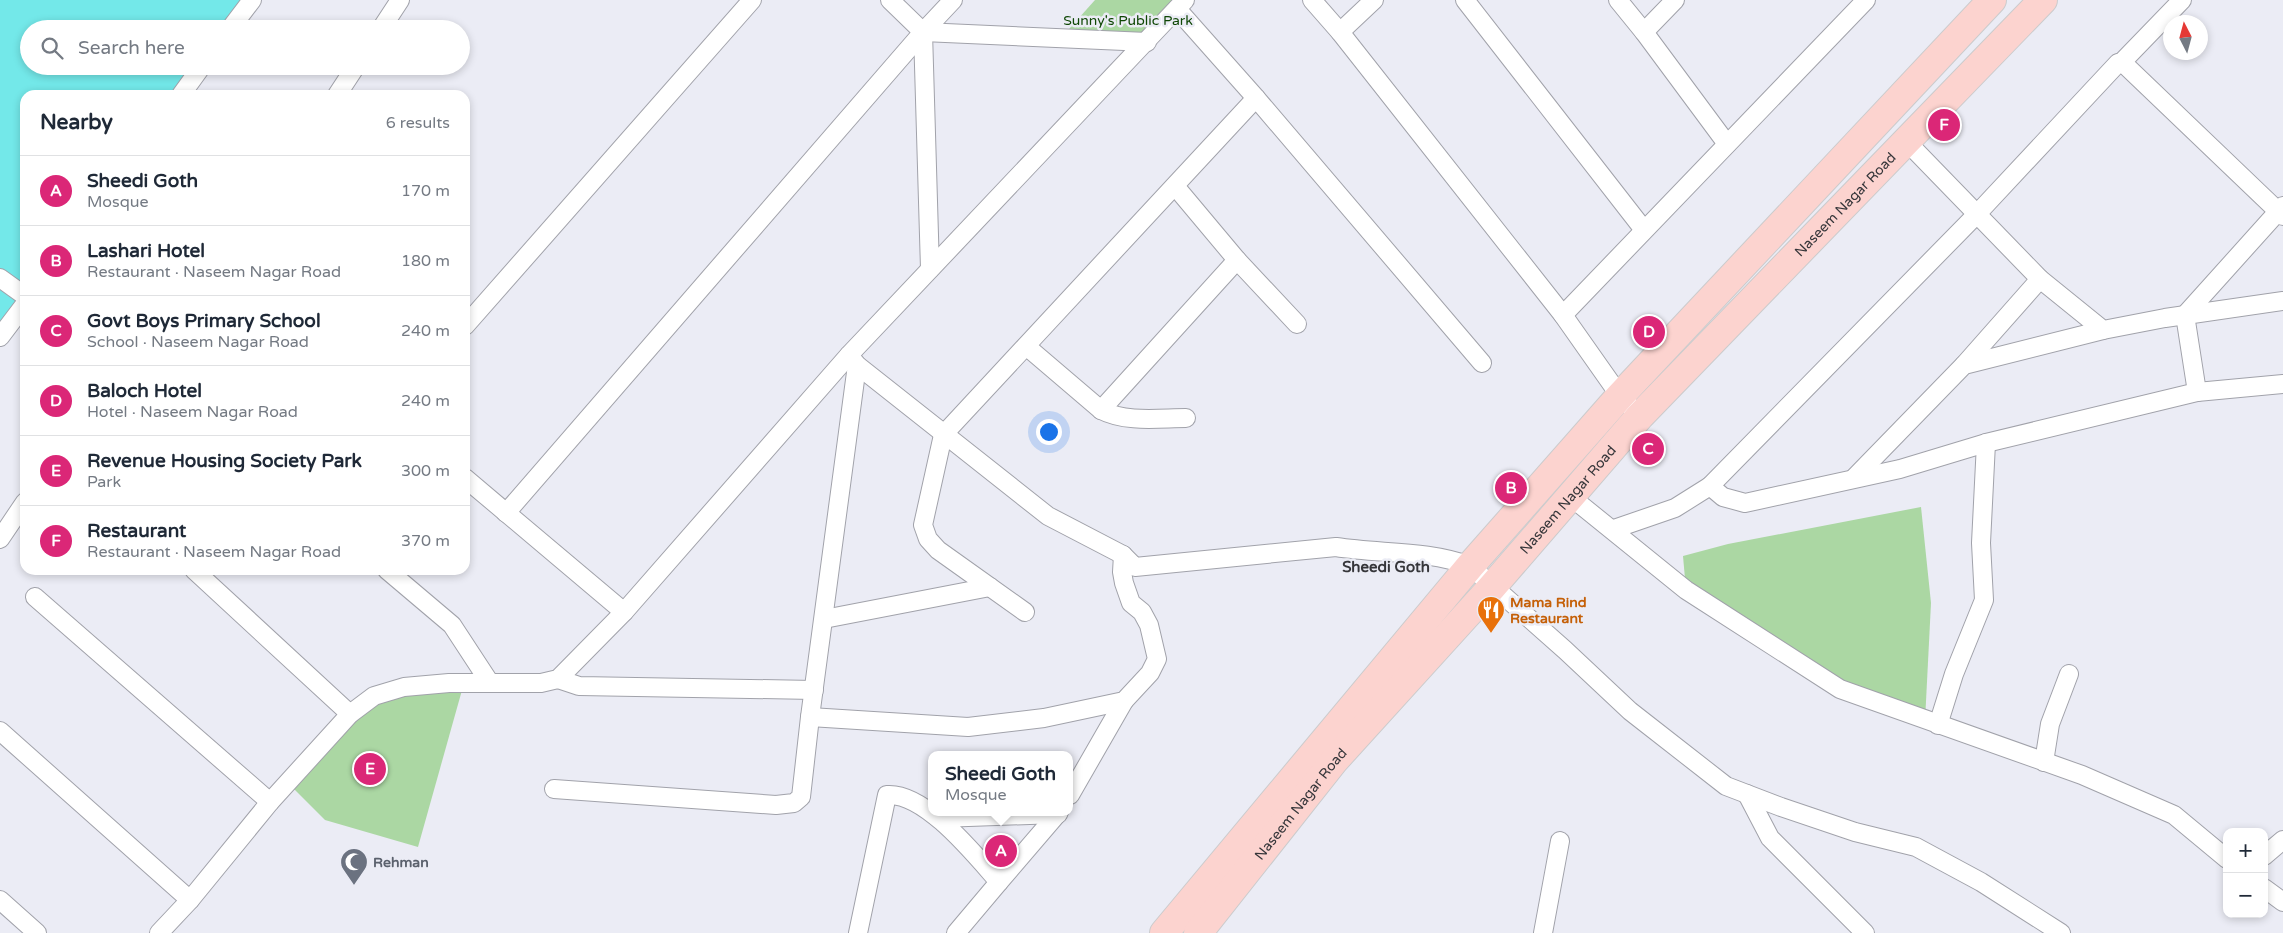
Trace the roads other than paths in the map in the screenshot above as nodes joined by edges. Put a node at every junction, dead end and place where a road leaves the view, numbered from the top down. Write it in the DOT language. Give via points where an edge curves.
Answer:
graph roads {
  1 [pos="252,0"];
  2 [pos="400,0"];
  3 [pos="752,0"];
  4 [pos="890,0"];
  5 [pos="953,0"];
  6 [pos="1312,0"];
  7 [pos="1374,0"];
  8 [pos="1465,0"];
  9 [pos="1618,0"];
  10 [pos="1675,0"];
  11 [pos="1866,0"];
  12 [pos="1992,0"];
  13 [pos="2043,0"];
  14 [pos="2182,0"];
  15 [pos="1181,4"];
  16 [pos="237,20"];
  17 [pos="386,20"];
  18 [pos="923,32"];
  19 [pos="1340,32"];
  20 [pos="1644,32"];
  21 [pos="1147,42"];
  22 [pos="2122,62"];
  23 [pos="195,75"];
  24 [pos="350,75"];
  25 [pos="185,90"];
  26 [pos="340,90"];
  27 [pos="1256,98"];
  28 [pos="1907,142"];
  29 [pos="1727,144"];
  30 [pos="1175,186"];
  31 [pos="2281,211"];
  32 [pos="1976,215"];
  33 [pos="1644,230"];
  34 [pos="1238,260"];
  35 [pos="930,268"];
  36 [pos="0,278"];
  37 [pos="2040,278"];
  38 [pos="20,292"];
  39 [pos="2283,301"];
  40 [pos="20,311"];
  41 [pos="1563,315"];
  42 [pos="2185,315"];
  43 [pos="470,320"];
  44 [pos="1297,324"];
  45 [pos="2103,330"];
  46 [pos="0,337"];
  47 [pos="1026,346"];
  48 [pos="853,360"];
  49 [pos="1482,363"];
  50 [pos="1964,365"];
  51 [pos="2283,384"];
  52 [pos="2198,392"];
  53 [pos="1620,396"];
  54 [pos="1102,410"];
  55 [pos="1640,416"];
  56 [pos="1186,418"];
  57 [pos="943,435"];
  58 [pos="1986,443"];
  59 [pos="1855,477"];
  60 [pos="470,482"];
  61 [pos="1710,486"];
  62 [pos="1571,496"];
  63 [pos="20,509"];
  64 [pos="506,513"];
  65 [pos="1614,529"];
  66 [pos="0,539"];
  67 [pos="1123,555"];
  68 [pos="1470,566"];
  69 [pos="199,575"];
  70 [pos="393,575"];
  71 [pos="990,587"];
  72 [pos="1492,587"];
  73 [pos="35,597"];
  74 [pos="624,612"];
  75 [pos="1024,612"];
  76 [pos="824,619"];
  77 [pos="2069,674"];
  78 [pos="558,679"];
  79 [pos="490,683"];
  80 [pos="814,690"];
  81 [pos="1124,701"];
  82 [pos="350,714"];
  83 [pos="810,717"];
  84 [pos="1938,725"];
  85 [pos="0,731"];
  86 [pos="2044,762"];
  87 [pos="554,789"];
  88 [pos="1073,790"];
  89 [pos="1746,794"];
  90 [pos="270,802"];
  91 [pos="928,811"];
  92 [pos="936,816"];
  93 [pos="987,816"];
  94 [pos="1055,816"];
  95 [pos="940,818"];
  96 [pos="2283,840"];
  97 [pos="1560,841"];
  98 [pos="2268,853"];
  99 [pos="2223,856"];
  100 [pos="999,882"];
  101 [pos="2268,891"];
  102 [pos="0,900"];
  103 [pos="190,900"];
  104 [pos="2283,902"];
  105 [pos="38,933"];
  106 [pos="159,933"];
  107 [pos="858,933"];
  108 [pos="956,933"];
  109 [pos="1164,933"];
  110 [pos="1198,933"];
  111 [pos="1543,933"];
  112 [pos="1865,933"];
  113 [pos="2062,933"];
  1 -- 16 [label="street"];
  2 -- 17 [label="street"];
  3 -- 43 [label="street"];
  4 -- 18 [label="street"];
  5 -- 18 [label="street"];
  6 -- 19 [label="street"];
  7 -- 19 [label="street"];
  8 -- 33 [label="street"];
  9 -- 20 [label="street"];
  10 -- 20 [label="street"];
  11 -- 29 [label="street"];
  12 -- 53 [label="main road, Naseem Nagar Road"];
  13 -- 28 [label="main road, Naseem Nagar Road"];
  14 -- 22 [label="street"];
  15 -- 21 [label="street"];
  15 -- 27 [label="street"];
  18 -- 21 [label="street"];
  18 -- 35 [label="street"];
  18 -- 64 [label="street"];
  19 -- 41 [label="street"];
  20 -- 29 [label="street"];
  21 -- 35 [label="street"];
  22 -- 31 [label="street"];
  22 -- 32 [label="street"];
  23 -- 25 [label="street"];
  24 -- 26 [label="street"];
  27 -- 30 [label="street"];
  27 -- 49 [label="street"];
  28 -- 32 [label="street"];
  28 -- 55 [label="main road, Naseem Nagar Road"];
  29 -- 33 [label="street"];
  30 -- 34 [label="street"];
  30 -- 47 [label="street"];
  31 -- 42 [label="street"];
  32 -- 37 [label="street"];
  32 -- 61 [label="street"];
  33 -- 41 [label="street"];
  34 -- 44 [label="street"];
  34 -- 54 [label="street"];
  35 -- 48 [label="street"];
  36 -- 38 [label="street"];
  37 -- 45 [label="street"];
  37 -- 50 [label="street"];
  39 -- 42 [label="street"];
  40 -- 46 [label="street"];
  41 -- 53 [label="street"];
  42 -- 45 [label="street"];
  42 -- 52 [label="street"];
  45 -- 50 [label="street"];
  47 -- 54 [label="street"];
  47 -- 57 [label="street"];
  48 -- 57 [label="street"];
  48 -- 74 [label="street"];
  48 -- 76 [label="street"];
  50 -- 59 [label="street"];
  51 -- 52 [label="street"];
  52 -- 58 [label="street"];
  53 -- 55 [label="street"];
  53 -- 68 [label="main road, Naseem Nagar Road"];
  54 -- 56 [label="street" via="1110,415"];
  55 -- 62 [label="main road, Naseem Nagar Road"];
  57 -- 67 [label="street" via="1048,516"];
  57 -- 71 [label="street" via="923,525 928,539"];
  58 -- 59 [label="street" via="1900,469"];
  58 -- 84 [label="street" via="1981,543 1984,600 1954,674"];
  59 -- 61 [label="street" via="1745,503 1724,497"];
  60 -- 64 [label="street"];
  61 -- 65 [label="street" via="1675,508"];
  62 -- 65 [label="street"];
  62 -- 72 [label="main road, Naseem Nagar Road"];
  63 -- 66 [label="street"];
  64 -- 74 [label="street"];
  65 -- 84 [label="street" via="1686,590 1840,689"];
  67 -- 68 [label="street" via="1135,567 1336,547 1431,556"];
  67 -- 81 [label="street" via="1124,583 1131,603 1142,612 1149,625 1157,660 1150,673"];
  68 -- 72 [label="street"];
  68 -- 109 [label="main road, Naseem Nagar Road"];
  69 -- 82 [label="street"];
  70 -- 79 [label="street" via="452,625"];
  71 -- 75 [label="street"];
  71 -- 76 [label="street"];
  72 -- 89 [label="street" via="1630,711 1726,786"];
  72 -- 110 [label="main road, Naseem Nagar Road" via="1334,761"];
  73 -- 90 [label="street"];
  74 -- 78 [label="street"];
  76 -- 80 [label="street"];
  77 -- 86 [label="street" via="2050,724"];
  78 -- 79 [label="street" via="542,683"];
  78 -- 80 [label="street" via="579,686"];
  79 -- 82 [label="street" via="404,687 374,696"];
  80 -- 83 [label="street"];
  81 -- 83 [label="street" via="1044,718 968,727"];
  81 -- 88 [label="street"];
  82 -- 90 [label="street"];
  83 -- 87 [label="street" via="801,797 794,804"];
  84 -- 86 [label="street"];
  85 -- 103 [label="street"];
  86 -- 99 [label="street" via="2174,815"];
  89 -- 112 [label="street" via="1770,838"];
  89 -- 113 [label="street" via="1855,832 1916,847 1981,882"];
  90 -- 103 [label="street"];
  91 -- 107 [label="street" via="898,794 887,795"];
  92 -- 95 [label="street"];
  93 -- 95 [label="street"];
  94 -- 100 [label="street"];
  95 -- 100 [label="street"];
  96 -- 98 [label="street"];
  97 -- 111 [label="street"];
  100 -- 108 [label="street"];
  101 -- 104 [label="street"];
  102 -- 105 [label="street"];
  103 -- 106 [label="street"];
}
